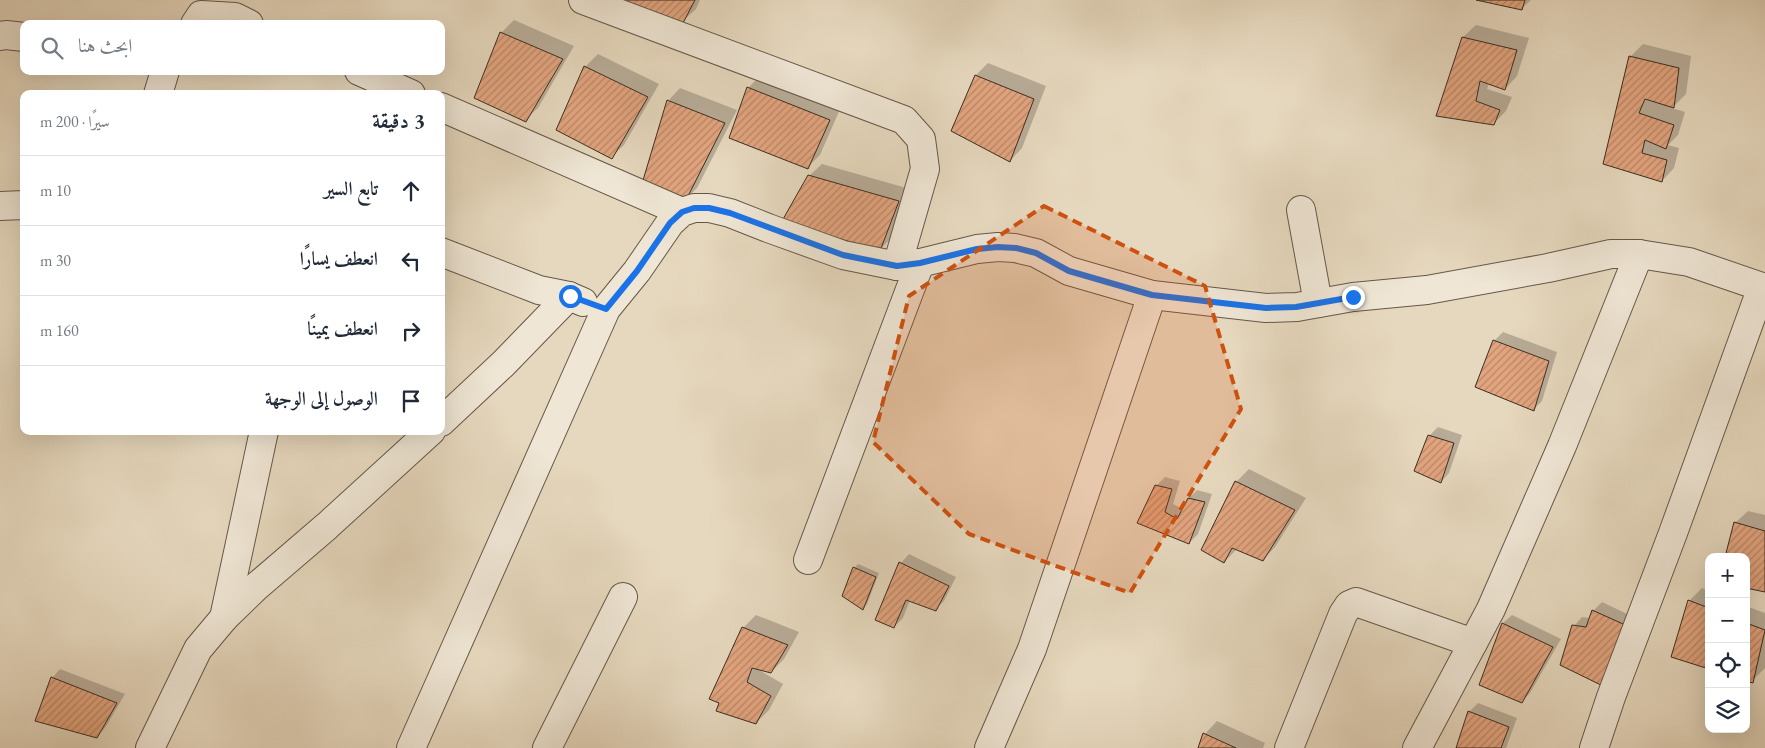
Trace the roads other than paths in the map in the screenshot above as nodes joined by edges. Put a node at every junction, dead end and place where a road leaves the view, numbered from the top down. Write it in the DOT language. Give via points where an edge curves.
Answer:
graph roads {
  1 [pos="582,0"];
  2 [pos="200,13"];
  3 [pos="241,20"];
  4 [pos="0,36"];
  5 [pos="20,37"];
  6 [pos="164,75"];
  7 [pos="368,75"];
  8 [pos="159,90"];
  9 [pos="402,90"];
  10 [pos="445,109"];
  11 [pos="20,205"];
  12 [pos="0,206"];
  13 [pos="1302,210"];
  14 [pos="682,212"];
  15 [pos="445,254"];
  16 [pos="1639,254"];
  17 [pos="908,265"];
  18 [pos="1764,288"];
  19 [pos="1152,295"];
  20 [pos="570,296"];
  21 [pos="1318,303"];
  22 [pos="606,309"];
  23 [pos="445,418"];
  24 [pos="263,435"];
  25 [pos="427,435"];
  26 [pos="808,560"];
  27 [pos="623,597"];
  28 [pos="224,618"];
  29 [pos="1473,643"];
  30 [pos="150,748"];
  31 [pos="411,748"];
  32 [pos="547,748"];
  33 [pos="989,748"];
  34 [pos="1289,748"];
  35 [pos="1417,748"];
  36 [pos="1594,748"];
  1 -- 17 [label="street" via="904,120 921,139 924,169"];
  2 -- 3 [label="street"];
  4 -- 5 [label="street"];
  6 -- 8 [label="street"];
  7 -- 9 [label="street"];
  10 -- 14 [label="street"];
  11 -- 12 [label="street"];
  13 -- 21 [label="street"];
  14 -- 17 [label="street" via="709,208 843,255"];
  14 -- 22 [label="street" via="670,223"];
  15 -- 20 [label="street" via="539,290"];
  16 -- 18 [label="street" via="1689,262"];
  16 -- 21 [label="street" via="1611,254 1427,290"];
  16 -- 29 [label="street" via="1558,455"];
  17 -- 19 [label="street" via="977,249 1016,248 1036,253 1069,271"];
  17 -- 26 [label="street"];
  18 -- 36 [label="street"];
  19 -- 21 [label="street" via="1266,308"];
  19 -- 33 [label="street" via="1032,649"];
  20 -- 22 [label="street"];
  20 -- 23 [label="street"];
  22 -- 31 [label="street"];
  24 -- 28 [label="street"];
  25 -- 28 [label="street"];
  27 -- 32 [label="street"];
  28 -- 30 [label="street" via="198,649"];
  29 -- 34 [label="street" via="1356,602 1349,605"];
  29 -- 35 [label="street"];
}
